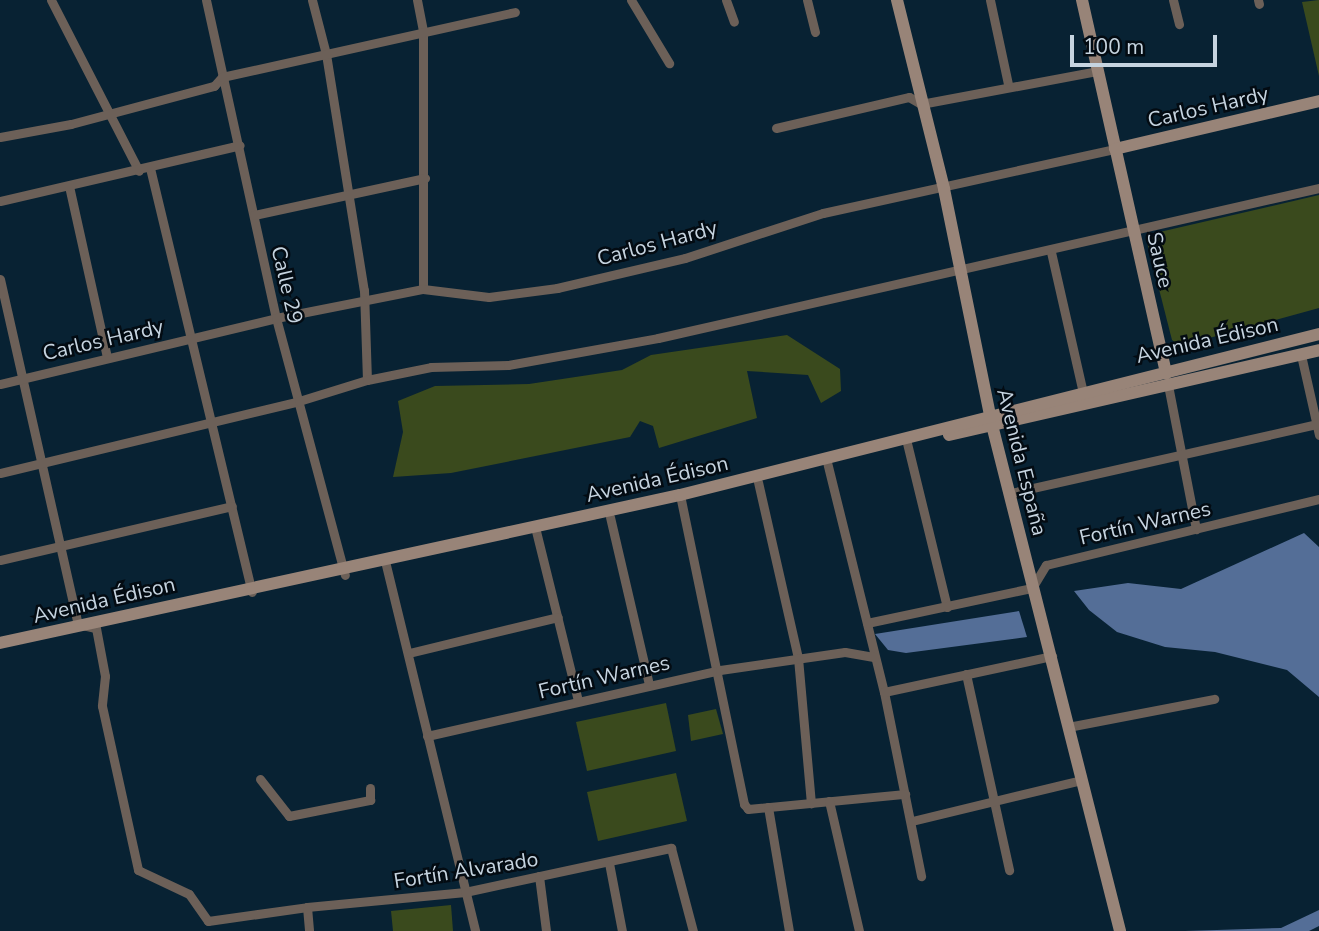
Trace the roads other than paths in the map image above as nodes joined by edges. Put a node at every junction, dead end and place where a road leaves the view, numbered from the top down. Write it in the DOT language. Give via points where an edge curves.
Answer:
graph roads {
  1 [pos="51,0"];
  2 [pos="206,0"];
  3 [pos="312,0"];
  4 [pos="417,0"];
  5 [pos="631,0"];
  6 [pos="726,0"];
  7 [pos="807,0"];
  8 [pos="897,0"];
  9 [pos="990,0"];
  10 [pos="1082,0"];
  11 [pos="1173,0"];
  12 [pos="515,12"];
  13 [pos="734,22"];
  14 [pos="1179,24"];
  15 [pos="423,32"];
  16 [pos="815,32"];
  17 [pos="326,54"];
  18 [pos="669,63"];
  19 [pos="1098,71"];
  20 [pos="222,77"];
  21 [pos="1008,84"];
  22 [pos="1319,101"];
  23 [pos="921,104"];
  24 [pos="108,113"];
  25 [pos="775,128"];
  26 [pos="0,137"];
  27 [pos="240,145"];
  28 [pos="1115,149"];
  29 [pos="150,168"];
  30 [pos="139,171"];
  31 [pos="425,178"];
  32 [pos="69,186"];
  33 [pos="1319,188"];
  34 [pos="944,189"];
  35 [pos="348,195"];
  36 [pos="0,201"];
  37 [pos="254,215"];
  38 [pos="1134,233"];
  39 [pos="1051,253"];
  40 [pos="958,269"];
  41 [pos="0,279"];
  42 [pos="423,289"];
  43 [pos="365,301"];
  44 [pos="276,318"];
  45 [pos="1319,334"];
  46 [pos="194,339"];
  47 [pos="1319,351"];
  48 [pos="1301,355"];
  49 [pos="107,358"];
  50 [pos="1164,369"];
  51 [pos="23,378"];
  52 [pos="367,380"];
  53 [pos="0,384"];
  54 [pos="1168,385"];
  55 [pos="1084,397"];
  56 [pos="299,401"];
  57 [pos="991,420"];
  58 [pos="213,423"];
  59 [pos="1317,424"];
  60 [pos="1319,435"];
  61 [pos="907,442"];
  62 [pos="1181,456"];
  63 [pos="827,460"];
  64 [pos="43,464"];
  65 [pos="0,473"];
  66 [pos="758,482"];
  67 [pos="1011,493"];
  68 [pos="680,497"];
  69 [pos="1319,499"];
  70 [pos="232,506"];
  71 [pos="610,517"];
  72 [pos="1196,529"];
  73 [pos="536,531"];
  74 [pos="61,545"];
  75 [pos="0,560"];
  76 [pos="386,564"];
  77 [pos="343,571"];
  78 [pos="1032,588"];
  79 [pos="251,590"];
  80 [pos="947,607"];
  81 [pos="558,617"];
  82 [pos="867,623"];
  83 [pos="78,624"];
  84 [pos="96,628"];
  85 [pos="0,643"];
  86 [pos="0,649"];
  87 [pos="409,653"];
  88 [pos="1052,656"];
  89 [pos="874,657"];
  90 [pos="798,658"];
  91 [pos="720,670"];
  92 [pos="966,674"];
  93 [pos="649,684"];
  94 [pos="884,692"];
  95 [pos="1214,699"];
  96 [pos="578,701"];
  97 [pos="1068,727"];
  98 [pos="427,736"];
  99 [pos="260,779"];
  100 [pos="1082,780"];
  101 [pos="370,788"];
  102 [pos="905,794"];
  103 [pos="829,801"];
  104 [pos="994,801"];
  105 [pos="811,803"];
  106 [pos="768,807"];
  107 [pos="912,821"];
  108 [pos="609,863"];
  109 [pos="1009,870"];
  110 [pos="539,876"];
  111 [pos="921,876"];
  112 [pos="465,892"];
  113 [pos="307,906"];
  114 [pos="309,931"];
  115 [pos="475,931"];
  116 [pos="547,931"];
  117 [pos="622,931"];
  118 [pos="693,931"];
  119 [pos="789,931"];
  120 [pos="859,931"];
  121 [pos="1120,931"];
  1 -- 24 [label="street"];
  2 -- 20 [label="street, Calle 29"];
  3 -- 17 [label="street"];
  4 -- 15 [label="street"];
  5 -- 18 [label="street"];
  6 -- 13 [label="street"];
  7 -- 16 [label="street"];
  8 -- 23 [label="main road, Avenida España"];
  9 -- 21 [label="street"];
  10 -- 19 [label="main road, Sauce"];
  11 -- 14 [label="street"];
  12 -- 15 [label="street"];
  15 -- 17 [label="street"];
  15 -- 31 [label="street"];
  17 -- 20 [label="street"];
  17 -- 35 [label="street"];
  19 -- 21 [label="street" via="1022,87"];
  19 -- 28 [label="main road, Sauce"];
  20 -- 24 [label="street" via="214,86"];
  20 -- 27 [label="street, Calle 29"];
  21 -- 23 [label="street"];
  22 -- 28 [label="main road, Carlos Hardy"];
  23 -- 25 [label="street" via="909,97"];
  23 -- 34 [label="main road, Avenida España"];
  24 -- 26 [label="street"];
  24 -- 30 [label="street"];
  27 -- 29 [label="street"];
  27 -- 37 [label="street, Calle 29"];
  28 -- 34 [label="street, Carlos Hardy"];
  28 -- 38 [label="main road, Sauce"];
  29 -- 30 [label="street"];
  29 -- 46 [label="street"];
  30 -- 32 [label="street"];
  31 -- 35 [label="street"];
  31 -- 42 [label="street"];
  32 -- 36 [label="street"];
  32 -- 49 [label="street"];
  33 -- 38 [label="street"];
  34 -- 40 [label="main road, Avenida España"];
  34 -- 42 [label="street, Carlos Hardy" via="823,213 685,258 557,288 489,297"];
  35 -- 37 [label="street"];
  35 -- 43 [label="street"];
  37 -- 44 [label="street, Calle 29"];
  38 -- 39 [label="street"];
  38 -- 50 [label="main road, Sauce"];
  39 -- 40 [label="street"];
  39 -- 55 [label="street"];
  40 -- 52 [label="street" via="658,338 508,365 431,367"];
  40 -- 57 [label="main road, Avenida España"];
  41 -- 51 [label="street"];
  42 -- 43 [label="street, Carlos Hardy"];
  43 -- 44 [label="street, Carlos Hardy"];
  43 -- 52 [label="street"];
  44 -- 46 [label="street, Carlos Hardy"];
  44 -- 56 [label="street, Calle 29"];
  45 -- 50 [label="main road, Avenida Édison"];
  46 -- 49 [label="street, Carlos Hardy"];
  46 -- 58 [label="street"];
  47 -- 48 [label="main road, Avenida Édison"];
  48 -- 54 [label="main road, Avenida Édison"];
  48 -- 59 [label="street"];
  49 -- 51 [label="street, Carlos Hardy"];
  50 -- 54 [label="main road, Sauce"];
  50 -- 55 [label="main road, Avenida Édison"];
  51 -- 53 [label="street, Carlos Hardy"];
  51 -- 64 [label="street"];
  52 -- 56 [label="street"];
  54 -- 55 [label="main road, Avenida Édison"];
  54 -- 62 [label="street, Sauce"];
  55 -- 57 [label="main road, Avenida Édison"];
  56 -- 58 [label="street"];
  56 -- 77 [label="street, Calle 29"];
  57 -- 61 [label="main road, Avenida Édison"];
  57 -- 67 [label="main road, Avenida España"];
  58 -- 64 [label="street"];
  58 -- 70 [label="street"];
  59 -- 60 [label="street"];
  59 -- 62 [label="street"];
  61 -- 63 [label="main road, Avenida Édison"];
  61 -- 80 [label="street"];
  62 -- 67 [label="street"];
  62 -- 72 [label="street, Sauce"];
  63 -- 66 [label="main road, Avenida Édison"];
  63 -- 68 [label="main road, Avenida Édison"];
  63 -- 82 [label="street"];
  64 -- 65 [label="street"];
  64 -- 74 [label="street"];
  66 -- 68 [label="main road, Avenida Édison"];
  66 -- 90 [label="street"];
  67 -- 78 [label="main road, Avenida España"];
  68 -- 71 [label="main road, Avenida Édison"];
  68 -- 73 [label="main road, Avenida Édison"];
  68 -- 91 [label="street"];
  69 -- 72 [label="street, Fortín Warnes"];
  70 -- 74 [label="street"];
  70 -- 79 [label="street"];
  71 -- 73 [label="main road, Avenida Édison"];
  71 -- 93 [label="street"];
  72 -- 78 [label="street, Fortín Warnes" via="1046,565"];
  73 -- 76 [label="main road, Avenida Édison"];
  73 -- 81 [label="street"];
  74 -- 75 [label="street"];
  74 -- 83 [label="street"];
  76 -- 77 [label="main road, Avenida Édison"];
  76 -- 87 [label="street"];
  77 -- 79 [label="main road, Avenida Édison"];
  78 -- 80 [label="street"];
  78 -- 88 [label="main road, Avenida España"];
  79 -- 83 [label="main road, Avenida Édison"];
  79 -- 84 [label="main road, Avenida Édison"];
  80 -- 82 [label="street"];
  81 -- 87 [label="street"];
  81 -- 96 [label="street"];
  82 -- 89 [label="street"];
  83 -- 84 [label="street"];
  83 -- 85 [label="main road, Avenida Édison"];
  84 -- 86 [label="main road, Avenida Édison"];
  84 -- 113 [label="street, Fortín Alvarado" via="105,676 102,706 138,870 189,894 208,921"];
  87 -- 98 [label="street"];
  88 -- 92 [label="street"];
  88 -- 97 [label="main road, Avenida España"];
  89 -- 90 [label="street, Fortín Warnes" via="845,652"];
  89 -- 94 [label="street"];
  90 -- 91 [label="street, Fortín Warnes"];
  90 -- 105 [label="street"];
  91 -- 93 [label="street, Fortín Warnes"];
  91 -- 106 [label="street" via="748,808"];
  92 -- 94 [label="street"];
  92 -- 104 [label="street"];
  93 -- 96 [label="street, Fortín Warnes"];
  94 -- 102 [label="street"];
  95 -- 97 [label="street"];
  96 -- 98 [label="street, Fortín Warnes"];
  97 -- 100 [label="main road, Avenida España"];
  98 -- 112 [label="street"];
  99 -- 101 [label="street" via="289,816 370,800"];
  100 -- 104 [label="street"];
  100 -- 121 [label="main road, Avenida España"];
  102 -- 103 [label="street"];
  102 -- 107 [label="street"];
  103 -- 105 [label="street"];
  103 -- 120 [label="street"];
  104 -- 107 [label="street"];
  104 -- 109 [label="street"];
  105 -- 106 [label="street"];
  106 -- 119 [label="street"];
  107 -- 111 [label="street"];
  108 -- 110 [label="street, Fortín Alvarado"];
  108 -- 117 [label="street"];
  108 -- 118 [label="street, Fortín Alvarado" via="671,848"];
  110 -- 112 [label="street, Fortín Alvarado"];
  110 -- 116 [label="street"];
  112 -- 113 [label="street, Fortín Alvarado"];
  112 -- 115 [label="street"];
  113 -- 114 [label="street"];
}
